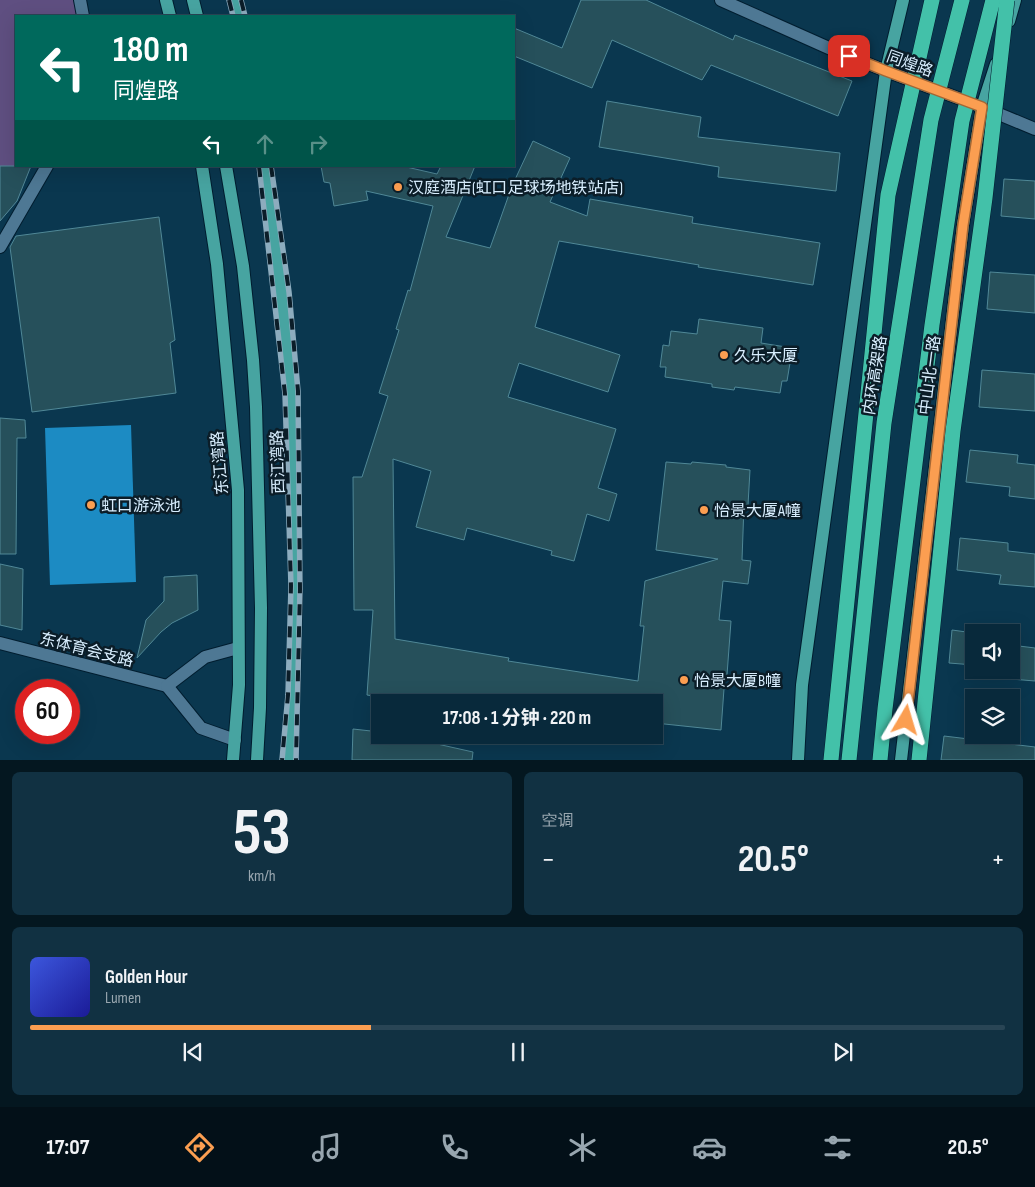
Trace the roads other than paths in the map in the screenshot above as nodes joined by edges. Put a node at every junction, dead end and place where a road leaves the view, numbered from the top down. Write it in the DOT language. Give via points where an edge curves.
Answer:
graph roads {
  1 [pos="80,0"];
  2 [pos="166,0"];
  3 [pos="193,0"];
  4 [pos="236,0"];
  5 [pos="721,0"];
  6 [pos="903,0"];
  7 [pos="932,0"];
  8 [pos="962,0"];
  9 [pos="993,0"];
  10 [pos="1007,0"];
  11 [pos="1016,0"];
  12 [pos="82,15"];
  13 [pos="170,15"];
  14 [pos="197,15"];
  15 [pos="240,15"];
  16 [pos="886,71"];
  17 [pos="982,107"];
  18 [pos="1035,129"];
  19 [pos="46,167"];
  20 [pos="202,167"];
  21 [pos="226,167"];
  22 [pos="263,167"];
  23 [pos="0,247"];
  24 [pos="0,643"];
  25 [pos="238,648"];
  26 [pos="167,686"];
  27 [pos="235,740"];
  28 [pos="233,760"];
  29 [pos="257,760"];
  30 [pos="290,760"];
  31 [pos="798,760"];
  32 [pos="831,760"];
  33 [pos="849,760"];
  34 [pos="880,760"];
  35 [pos="902,760"];
  36 [pos="919,760"];
  1 -- 12 [label="street"];
  2 -- 13 [label="main road"];
  3 -- 14 [label="main road"];
  4 -- 15 [label="main road"];
  5 -- 16 [label="street, 同煌路"];
  6 -- 16 [label="main road"];
  7 -- 32 [label="highway, bridge" via="888,195"];
  8 -- 33 [label="highway, 内环高架路, bridge" via="931,120 884,424"];
  9 -- 34 [label="highway, bridge" via="960,131 932,325"];
  10 -- 36 [label="highway, bridge" via="985,198 953,431"];
  11 -- 17 [label="main road, 中山北一路"];
  16 -- 17 [label="street, 同煌路"];
  16 -- 31 [label="main road" via="802,685"];
  17 -- 18 [label="street, 同煌路"];
  17 -- 35 [label="main road, 中山北一路" via="963,225"];
  19 -- 23 [label="street"];
  20 -- 25 [label="main road, 东江湾路" via="220,291 238,490"];
  21 -- 29 [label="main road" via="243,266 256,407 261,608"];
  22 -- 30 [label="main road, 西江湾路" via="292,396 296,594"];
  24 -- 26 [label="street, 东体育会支路"];
  25 -- 26 [label="street" via="205,657"];
  25 -- 27 [label="main road, 东江湾路"];
  26 -- 27 [label="street" via="201,728"];
  27 -- 28 [label="main road, 东江湾路"];
}
